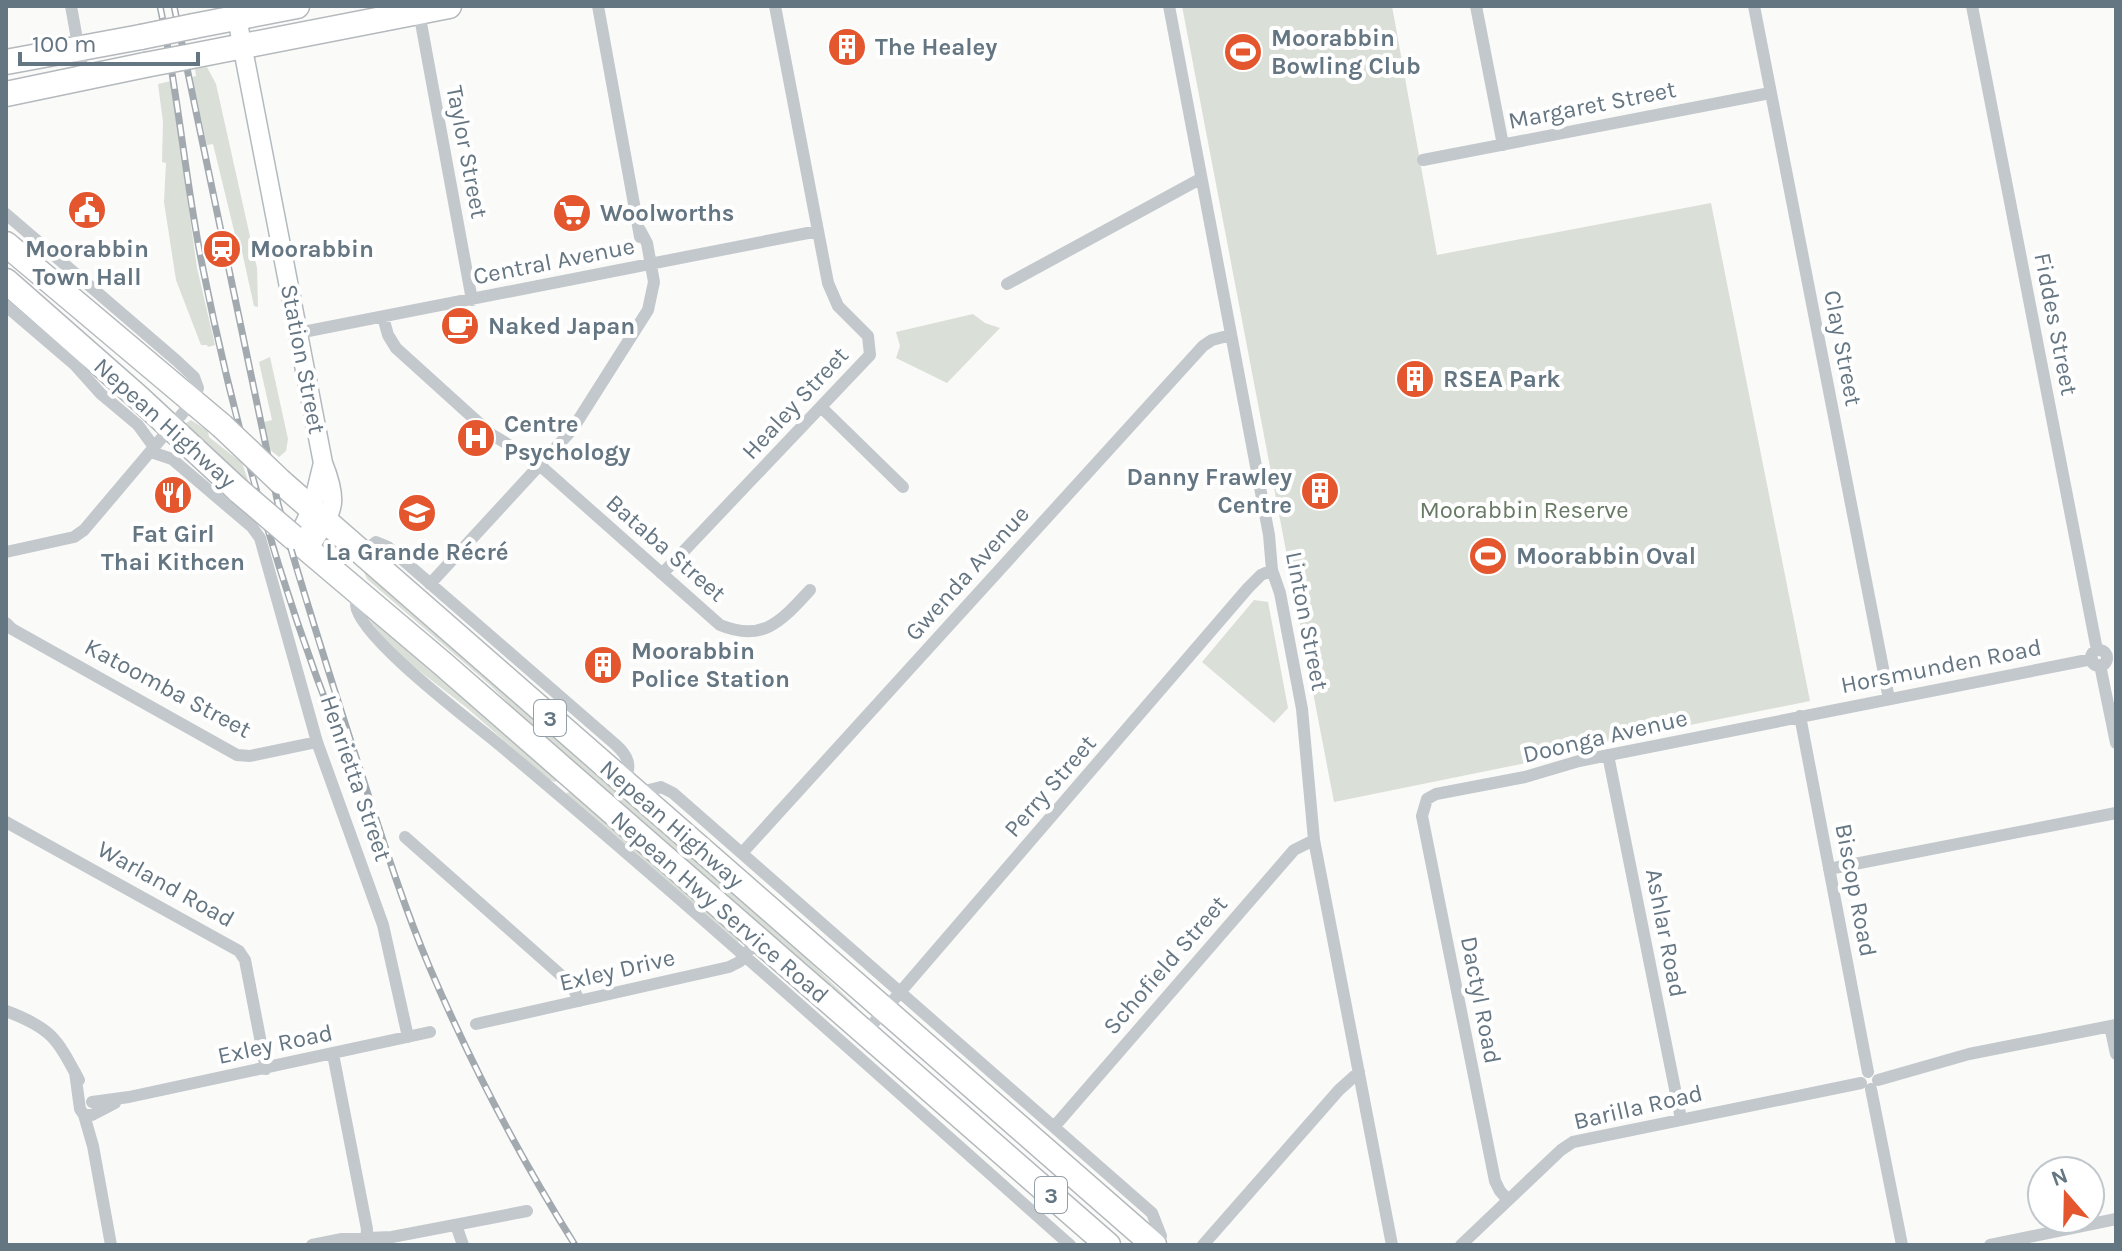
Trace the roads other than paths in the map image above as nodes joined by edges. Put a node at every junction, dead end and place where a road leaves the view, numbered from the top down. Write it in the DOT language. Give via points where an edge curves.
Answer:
graph roads {
  1 [pos="71,6"];
  2 [pos="297,6"];
  3 [pos="449,6"];
  4 [pos="598,6"];
  5 [pos="775,6"];
  6 [pos="1169,6"];
  7 [pos="1476,6"];
  8 [pos="1754,6"];
  9 [pos="1972,6"];
  10 [pos="419,12"];
  11 [pos="237,18"];
  12 [pos="242,46"];
  13 [pos="79,49"];
  14 [pos="6,62"];
  15 [pos="84,78"];
  16 [pos="1770,93"];
  17 [pos="6,94"];
  18 [pos="1503,145"];
  19 [pos="1423,160"];
  20 [pos="1200,179"];
  21 [pos="6,214"];
  22 [pos="818,231"];
  23 [pos="6,244"];
  24 [pos="647,266"];
  25 [pos="6,281"];
  26 [pos="1007,284"];
  27 [pos="96,290"];
  28 [pos="68,297"];
  29 [pos="472,300"];
  30 [pos="6,306"];
  31 [pos="383,317"];
  32 [pos="298,333"];
  33 [pos="1231,335"];
  34 [pos="193,401"];
  35 [pos="132,406"];
  36 [pos="822,408"];
  37 [pos="171,427"];
  38 [pos="152,449"];
  39 [pos="539,466"];
  40 [pos="903,487"];
  41 [pos="319,514"];
  42 [pos="258,533"];
  43 [pos="299,542"];
  44 [pos="6,552"];
  45 [pos="362,553"];
  46 [pos="1272,570"];
  47 [pos="662,574"];
  48 [pos="341,578"];
  49 [pos="430,584"];
  50 [pos="810,590"];
  51 [pos="360,594"];
  52 [pos="6,623"];
  53 [pos="2102,657"];
  54 [pos="1889,699"];
  55 [pos="1800,716"];
  56 [pos="317,742"];
  57 [pos="2116,743"];
  58 [pos="1608,755"];
  59 [pos="579,783"];
  60 [pos="630,788"];
  61 [pos="553,790"];
  62 [pos="1424,804"];
  63 [pos="2116,813"];
  64 [pos="6,822"];
  65 [pos="405,837"];
  66 [pos="1314,840"];
  67 [pos="742,853"];
  68 [pos="1829,869"];
  69 [pos="751,949"];
  70 [pos="579,1001"];
  71 [pos="893,1001"];
  72 [pos="6,1012"];
  73 [pos="476,1024"];
  74 [pos="2113,1025"];
  75 [pos="430,1032"];
  76 [pos="865,1033"];
  77 [pos="408,1037"];
  78 [pos="333,1054"];
  79 [pos="2116,1054"];
  80 [pos="266,1069"];
  81 [pos="1359,1072"];
  82 [pos="1870,1081"];
  83 [pos="89,1108"];
  84 [pos="1681,1119"];
  85 [pos="1054,1127"];
  86 [pos="1508,1200"];
  87 [pos="527,1211"];
  88 [pos="2116,1219"];
  89 [pos="456,1225"];
  90 [pos="366,1241"];
  91 [pos="111,1245"];
  92 [pos="312,1245"];
  93 [pos="463,1245"];
  94 [pos="1070,1245"];
  95 [pos="1108,1245"];
  96 [pos="1156,1245"];
  97 [pos="1203,1245"];
  98 [pos="1392,1245"];
  99 [pos="1461,1245"];
  100 [pos="1902,1245"];
  101 [pos="1990,1245"];
  1 -- 13 [label="street"];
  2 -- 11 [label="highway"];
  3 -- 10 [label="highway"];
  4 -- 24 [label="street"];
  5 -- 22 [label="street, Healey Street"];
  6 -- 20 [label="street, Linton Street"];
  7 -- 18 [label="street"];
  8 -- 16 [label="street, Clay Street"];
  9 -- 53 [label="street, Fiddes Street"];
  10 -- 12 [label="highway"];
  10 -- 29 [label="street, Taylor Street"];
  11 -- 12 [label="main road, Station Street"];
  11 -- 13 [label="highway, bridge"];
  12 -- 15 [label="highway, bridge"];
  12 -- 32 [label="main road, Station Street"];
  13 -- 14 [label="highway"];
  13 -- 15 [label="street"];
  15 -- 17 [label="highway"];
  16 -- 18 [label="street, Margaret Street"];
  16 -- 54 [label="street, Clay Street"];
  18 -- 19 [label="street, Margaret Street"];
  20 -- 26 [label="street"];
  20 -- 33 [label="street, Linton Street"];
  21 -- 27 [label="street"];
  22 -- 24 [label="street, Central Avenue"];
  22 -- 36 [label="street, Healey Street" via="834,300 868,336 871,348 867,361"];
  23 -- 28 [label="highway, Nepean Highway / 3"];
  24 -- 29 [label="street, Central Avenue"];
  24 -- 39 [label="street" via="652,294 648,310 580,420"];
  25 -- 35 [label="highway, Nepean Highway / 3"];
  27 -- 28 [label="street"];
  27 -- 34 [label="street, Nepean Highway" via="194,377 198,388"];
  28 -- 34 [label="highway, Nepean Highway / 3"];
  29 -- 31 [label="street, Central Avenue"];
  30 -- 35 [label="street" via="101,394"];
  31 -- 32 [label="street, Central Avenue"];
  31 -- 39 [label="street, Bataba Street" via="396,348 491,434"];
  32 -- 41 [label="main road, Station Street" via="334,503"];
  33 -- 46 [label="street, Linton Street"];
  33 -- 67 [label="street, Gwenda Avenue" via="1203,346"];
  34 -- 37 [label="street"];
  34 -- 41 [label="highway, Nepean Highway / 3, bridge"];
  35 -- 37 [label="highway, Nepean Highway / 3"];
  35 -- 38 [label="street"];
  36 -- 40 [label="street"];
  36 -- 47 [label="street, Healey Street"];
  37 -- 38 [label="street"];
  37 -- 43 [label="highway, Nepean Highway / 3, bridge"];
  38 -- 42 [label="street, Nepean Highway" via="172,459"];
  38 -- 44 [label="street" via="79,534"];
  39 -- 47 [label="street, Bataba Street"];
  39 -- 49 [label="street"];
  41 -- 43 [label="main road, Station Street"];
  41 -- 45 [label="highway, Nepean Highway / 3"];
  42 -- 56 [label="street, Henrietta Street"];
  43 -- 48 [label="highway, Nepean Highway / 3"];
  45 -- 48 [label="highway"];
  45 -- 49 [label="street, Nepean Hwy Service Road" via="371,543 383,543"];
  45 -- 60 [label="highway, Nepean Highway / 3"];
  46 -- 66 [label="street, Linton Street" via="1302,709"];
  46 -- 71 [label="street, Perry Street" via="1248,588"];
  47 -- 50 [label="street, Bataba Street" via="712,619 741,631 776,624"];
  48 -- 51 [label="highway, Nepean Highway / 3"];
  49 -- 60 [label="street, Nepean Hwy Service Road" via="623,751"];
  51 -- 59 [label="highway, Nepean Highway / 3"];
  51 -- 61 [label="street, Nepean Hwy Service Road" via="359,613 381,645"];
  52 -- 56 [label="street, Katoomba Street" via="237,755"];
  53 -- 54 [label="street, Horsmunden Road"];
  53 -- 57 [label="street, Fiddes Street"];
  54 -- 55 [label="street, Horsmunden Road"];
  55 -- 58 [label="street, Doonga Avenue"];
  55 -- 68 [label="street, Biscop Road"];
  56 -- 77 [label="street, Henrietta Street" via="383,925"];
  58 -- 62 [label="street, Doonga Avenue" via="1436,794"];
  58 -- 84 [label="street, Ashlar Road"];
  59 -- 61 [label="street, Nepean Highway"];
  59 -- 69 [label="highway, Nepean Highway / 3"];
  60 -- 67 [label="street, Nepean Hwy Service Road" via="667,789"];
  60 -- 71 [label="highway, Nepean Highway / 3"];
  61 -- 69 [label="street, Nepean Hwy Service Road"];
  62 -- 86 [label="street, Dactyl Road" via="1422,816 1495,1181"];
  63 -- 68 [label="street"];
  64 -- 80 [label="street, Warland Road" via="239,951"];
  65 -- 70 [label="street" via="572,985"];
  66 -- 81 [label="street, Linton Street"];
  66 -- 85 [label="street, Schofield Street" via="1294,850"];
  67 -- 71 [label="street, Nepean Hwy Service Road"];
  68 -- 82 [label="street, Biscop Road"];
  69 -- 70 [label="street, Exley Drive" via="729,967"];
  69 -- 76 [label="highway, Nepean Highway / 3"];
  69 -- 94 [label="street, Nepean Hwy Service Road"];
  70 -- 73 [label="street, Exley Drive"];
  71 -- 76 [label="street, Perry Street"];
  71 -- 85 [label="street, Nepean Hwy Service Road"];
  71 -- 96 [label="highway, Nepean Highway / 3"];
  72 -- 83 [label="street" via="53,1036 68,1056"];
  74 -- 79 [label="street"];
  74 -- 82 [label="street, Barilla Road" via="1969,1054"];
  75 -- 77 [label="street, Exley Road"];
  76 -- 95 [label="highway, Nepean Highway / 3"];
  77 -- 78 [label="street, Exley Road"];
  78 -- 80 [label="street, Exley Road"];
  78 -- 90 [label="street"];
  80 -- 83 [label="street, Exley Road"];
  81 -- 97 [label="street"];
  81 -- 98 [label="street, Linton Street"];
  82 -- 84 [label="street, Barilla Road"];
  82 -- 100 [label="street, Biscop Road"];
  83 -- 91 [label="street"];
  84 -- 86 [label="street, Barilla Road" via="1573,1142"];
  85 -- 96 [label="street, Nepean Hwy Service Road" via="1152,1213 1161,1236"];
  86 -- 99 [label="street, Barilla Road"];
  87 -- 89 [label="street"];
  88 -- 101 [label="street"];
  89 -- 90 [label="street"];
  89 -- 93 [label="street"];
  90 -- 92 [label="street"];
}
